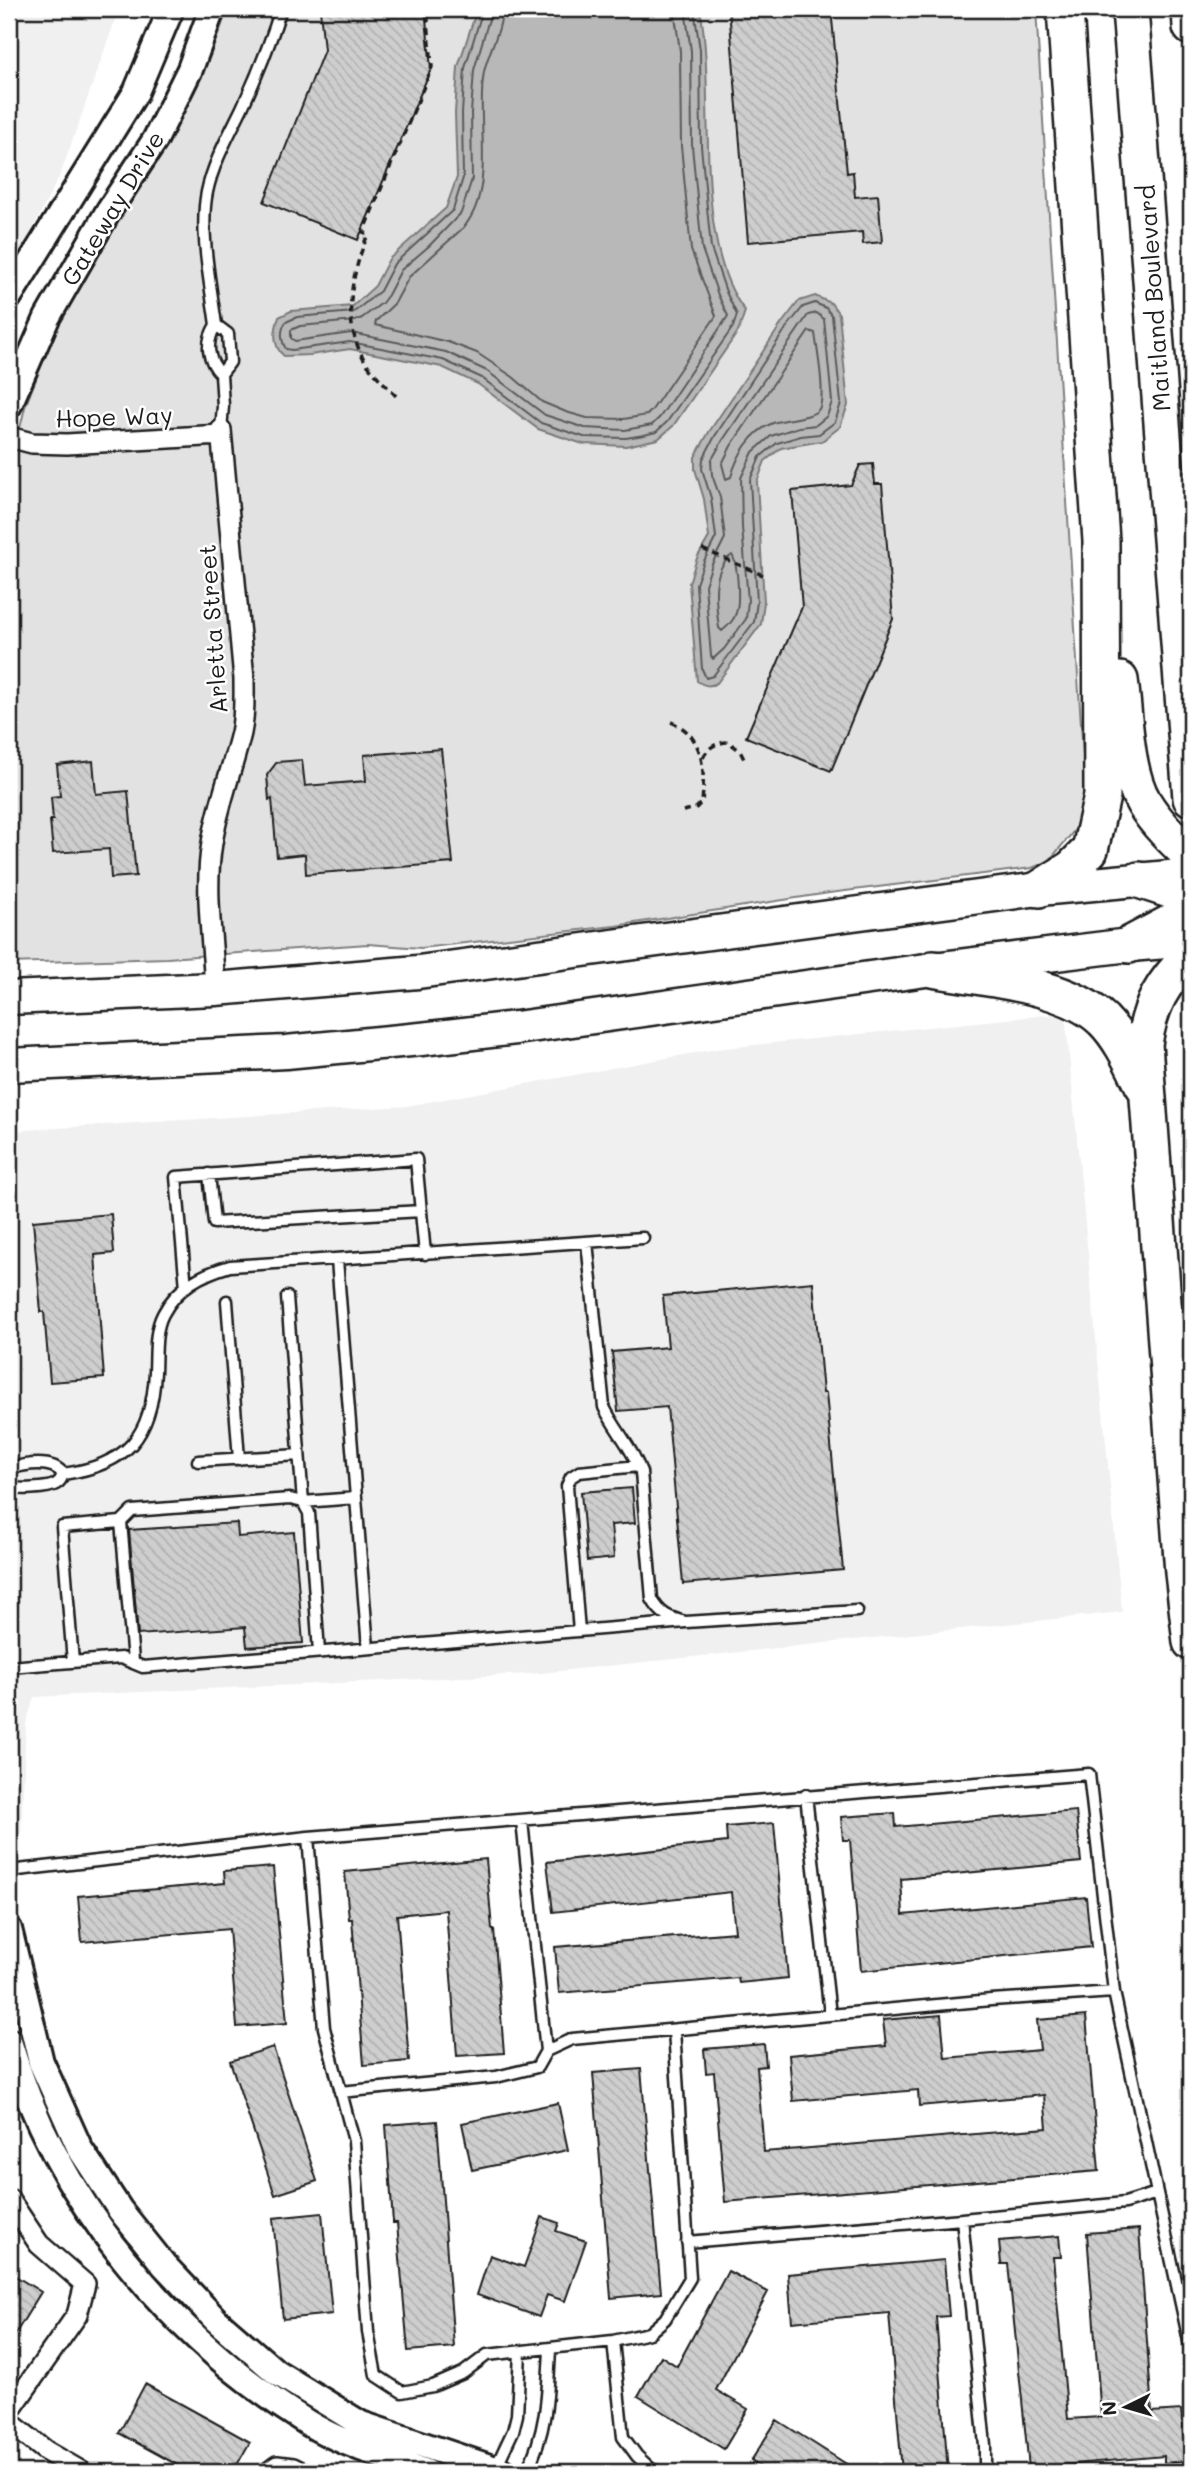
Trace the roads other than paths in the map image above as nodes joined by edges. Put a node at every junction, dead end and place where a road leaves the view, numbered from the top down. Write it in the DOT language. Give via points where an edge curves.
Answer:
graph roads {
  1 [pos="171,9"];
  2 [pos="212,9"];
  3 [pos="281,9"];
  4 [pos="1065,9"];
  5 [pos="1130,9"];
  6 [pos="1190,9"];
  7 [pos="1191,27"];
  8 [pos="9,298"];
  9 [pos="216,325"];
  10 [pos="221,374"];
  11 [pos="9,405"];
  12 [pos="221,432"];
  13 [pos="9,437"];
  14 [pos="1101,541"];
  15 [pos="1191,789"];
  16 [pos="1191,856"];
  17 [pos="1191,875"];
  18 [pos="1139,880"];
  19 [pos="1039,889"];
  20 [pos="1191,897"];
  21 [pos="1191,912"];
  22 [pos="1191,940"];
  23 [pos="1129,945"];
  24 [pos="1191,955"];
  25 [pos="933,969"];
  26 [pos="215,989"];
  27 [pos="9,998"];
  28 [pos="9,1065"];
  29 [pos="1149,1097"];
  30 [pos="209,1174"];
  31 [pos="421,1211"];
  32 [pos="643,1238"];
  33 [pos="587,1242"];
  34 [pos="425,1254"];
  35 [pos="337,1260"];
  36 [pos="186,1287"];
  37 [pos="287,1297"];
  38 [pos="227,1301"];
  39 [pos="299,1455"];
  40 [pos="239,1459"];
  41 [pos="198,1461"];
  42 [pos="638,1465"];
  43 [pos="9,1469"];
  44 [pos="63,1474"];
  45 [pos="9,1487"];
  46 [pos="356,1498"];
  47 [pos="303,1502"];
  48 [pos="121,1522"];
  49 [pos="857,1611"];
  50 [pos="686,1622"];
  51 [pos="579,1631"];
  52 [pos="1191,1643"];
  53 [pos="368,1648"];
  54 [pos="319,1652"];
  55 [pos="133,1661"];
  56 [pos="73,1662"];
  57 [pos="9,1667"];
  58 [pos="806,1795"];
  59 [pos="522,1821"];
  60 [pos="308,1838"];
  61 [pos="9,1871"];
  62 [pos="9,1929"];
  63 [pos="1114,1992"];
  64 [pos="830,2015"];
  65 [pos="674,2029"];
  66 [pos="9,2041"];
  67 [pos="546,2051"];
  68 [pos="340,2092"];
  69 [pos="1157,2193"];
  70 [pos="9,2199"];
  71 [pos="962,2219"];
  72 [pos="687,2242"];
  73 [pos="613,2342"];
  74 [pos="550,2348"];
  75 [pos="1191,2350"];
  76 [pos="520,2352"];
  77 [pos="9,2412"];
  78 [pos="9,2422"];
  79 [pos="497,2471"];
  80 [pos="82,2472"];
  81 [pos="269,2472"];
  82 [pos="301,2472"];
  83 [pos="426,2472"];
  84 [pos="526,2472"];
  85 [pos="659,2472"];
  86 [pos="985,2472"];
  1 -- 8 [label="street, Gateway Drive" via="136,92"];
  2 -- 11 [label="street, Gateway Drive" via="190,69 155,140 47,318"];
  3 -- 9 [label="lane" via="206,194"];
  4 -- 14 [label="highway"];
  5 -- 15 [label="highway, Maitland Boulevard"];
  6 -- 7 [label="highway"];
  9 -- 10 [label="lane" via="209,337 211,364"];
  9 -- 10 [label="lane" via="228,334 230,362"];
  10 -- 12 [label="lane"];
  12 -- 13 [label="street, Hope Way" via="66,444"];
  12 -- 26 [label="street, Arletta Street" via="244,709 211,844"];
  14 -- 16 [label="highway" via="1132,770 1143,802"];
  14 -- 19 [label="highway" via="1102,796 1090,850"];
  17 -- 18 [label="main road"];
  18 -- 19 [label="main road"];
  18 -- 20 [label="highway"];
  19 -- 26 [label="main road" via="519,960"];
  21 -- 23 [label="highway"];
  22 -- 23 [label="main road"];
  23 -- 25 [label="main road"];
  24 -- 29 [label="highway" via="1174,972 1148,1016 1144,1044"];
  25 -- 28 [label="main road" via="421,1038 273,1053"];
  25 -- 29 [label="highway" via="1055,993 1088,1009 1104,1021 1126,1051"];
  26 -- 27 [label="main road"];
  29 -- 52 [label="highway"];
  30 -- 31 [label="lane" via="214,1223"];
  30 -- 31 [label="lane" via="416,1158"];
  30 -- 36 [label="lane" via="176,1177"];
  31 -- 34 [label="lane"];
  32 -- 33 [label="lane"];
  33 -- 34 [label="lane"];
  33 -- 42 [label="lane" via="604,1407"];
  34 -- 35 [label="lane"];
  35 -- 36 [label="lane" via="230,1266 208,1272"];
  35 -- 46 [label="lane"];
  36 -- 44 [label="lane" via="162,1315 153,1402 143,1430 107,1463 91,1471"];
  37 -- 39 [label="lane"];
  38 -- 40 [label="lane"];
  39 -- 40 [label="lane"];
  39 -- 47 [label="lane"];
  40 -- 41 [label="lane"];
  42 -- 50 [label="lane" via="652,1599 670,1619"];
  42 -- 51 [label="lane" via="579,1472 567,1486"];
  43 -- 44 [label="lane" via="47,1464"];
  44 -- 45 [label="lane" via="53,1486"];
  46 -- 47 [label="lane"];
  46 -- 53 [label="lane"];
  47 -- 48 [label="lane" via="290,1499 132,1511"];
  47 -- 54 [label="lane" via="309,1513"];
  48 -- 55 [label="lane"];
  48 -- 56 [label="lane" via="62,1527"];
  49 -- 50 [label="lane"];
  50 -- 51 [label="lane"];
  51 -- 53 [label="lane"];
  53 -- 54 [label="lane"];
  54 -- 55 [label="lane" via="143,1667"];
  55 -- 56 [label="lane"];
  56 -- 57 [label="lane"];
  58 -- 59 [label="lane"];
  58 -- 63 [label="lane" via="1089,1774"];
  58 -- 64 [label="lane"];
  59 -- 60 [label="lane"];
  59 -- 67 [label="lane"];
  60 -- 61 [label="lane"];
  60 -- 68 [label="lane" via="324,2028"];
  62 -- 79 [label="street" via="41,2062 80,2148 120,2210 164,2264 216,2320 276,2372 361,2424"];
  63 -- 64 [label="lane"];
  63 -- 69 [label="lane"];
  64 -- 65 [label="lane"];
  65 -- 67 [label="lane" via="572,2039"];
  65 -- 72 [label="lane"];
  66 -- 83 [label="street" via="54,2152 136,2276 238,2375 310,2424"];
  67 -- 68 [label="lane" via="537,2067 496,2077"];
  68 -- 76 [label="lane" via="354,2141 368,2332 376,2375 402,2392 453,2378 487,2355"];
  69 -- 71 [label="lane" via="1125,2203"];
  69 -- 75 [label="lane"];
  70 -- 77 [label="street" via="39,2244 85,2284 77,2315"];
  71 -- 72 [label="lane"];
  71 -- 86 [label="lane"];
  72 -- 73 [label="lane" via="690,2278 665,2319 649,2333"];
  73 -- 74 [label="lane"];
  73 -- 85 [label="lane" via="623,2437 637,2456"];
  74 -- 76 [label="lane"];
  74 -- 84 [label="lane" via="544,2424"];
  76 -- 79 [label="lane" via="517,2415"];
  78 -- 80 [label="street"];
  81 -- 82 [label="street" via="277,2466"];
}
